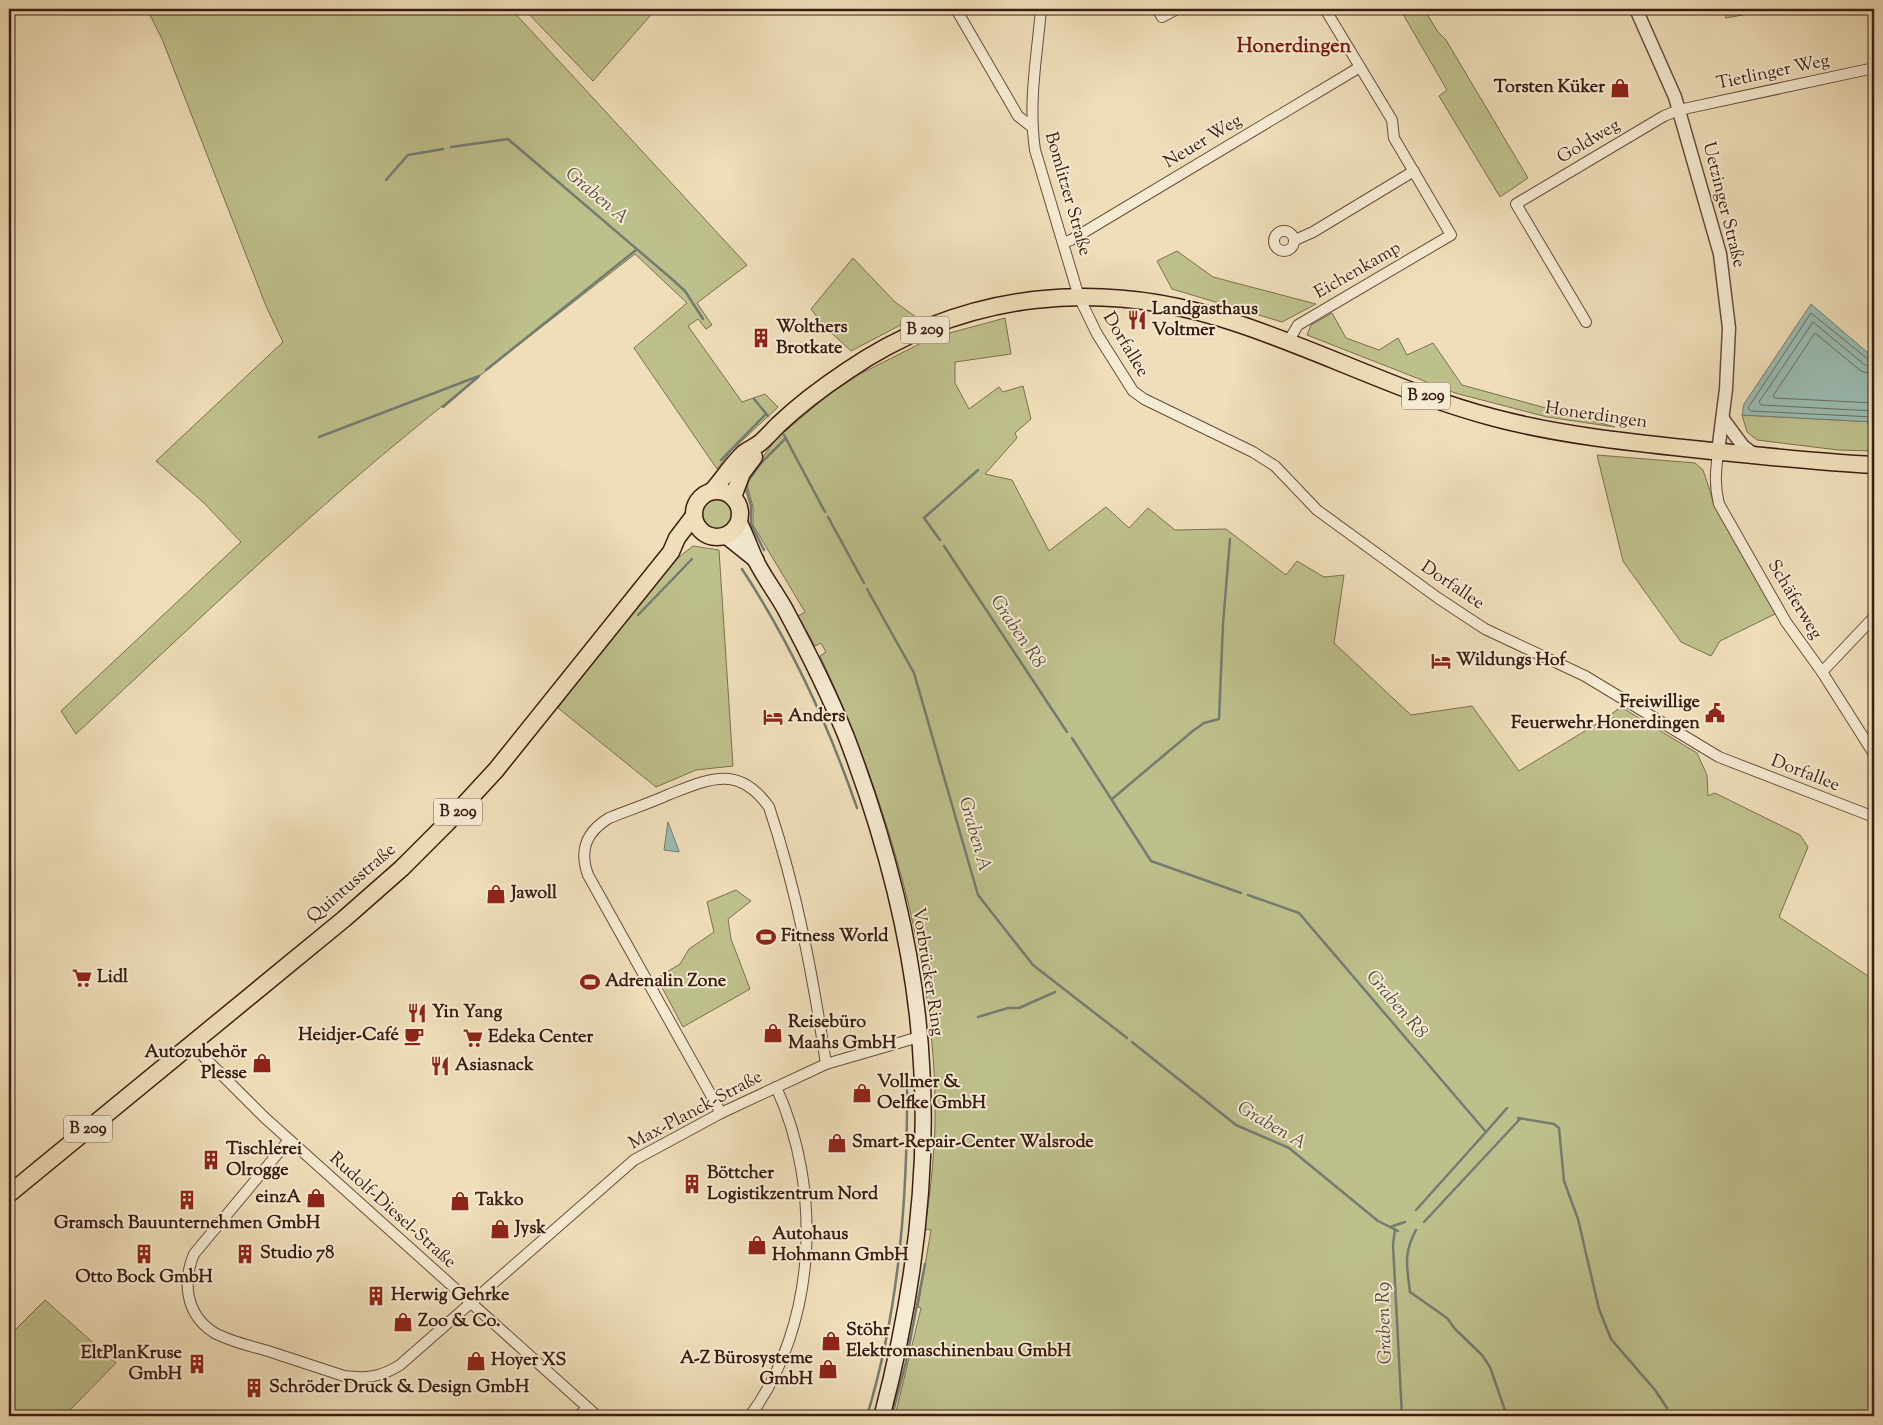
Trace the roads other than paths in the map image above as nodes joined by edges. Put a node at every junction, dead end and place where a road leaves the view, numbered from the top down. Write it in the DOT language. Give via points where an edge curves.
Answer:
graph roads {
  1 [pos="956,9"];
  2 [pos="1041,9"];
  3 [pos="1157,9"];
  4 [pos="1176,9"];
  5 [pos="1325,9"];
  6 [pos="1636,9"];
  7 [pos="1360,67"];
  8 [pos="1874,68"];
  9 [pos="1679,110"];
  10 [pos="1032,127"];
  11 [pos="1414,171"];
  12 [pos="1295,240"];
  13 [pos="1063,243"];
  14 [pos="1079,296"];
  15 [pos="1586,322"];
  16 [pos="1288,342"];
  17 [pos="1723,419"];
  18 [pos="759,444"];
  19 [pos="1718,452"];
  20 [pos="1754,455"];
  21 [pos="1874,465"];
  22 [pos="712,491"];
  23 [pos="733,497"];
  24 [pos="694,517"];
  25 [pos="739,522"];
  26 [pos="705,534"];
  27 [pos="726,536"];
  28 [pos="670,552"];
  29 [pos="756,560"];
  30 [pos="1874,617"];
  31 [pos="1822,672"];
  32 [pos="1874,754"];
  33 [pos="1874,817"];
  34 [pos="919,1037"];
  35 [pos="192,1045"];
  36 [pos="826,1064"];
  37 [pos="776,1087"];
  38 [pos="721,1113"];
  39 [pos="289,1140"];
  40 [pos="9,1194"];
  41 [pos="472,1304"];
  42 [pos="588,1408"];
  43 [pos="578,1416"];
  44 [pos="597,1416"];
  45 [pos="750,1416"];
  46 [pos="882,1416"];
  1 -- 10 [label="street" via="1018,116"];
  2 -- 10 [label="street, Bomlitzer Straße"];
  3 -- 4 [label="street" via="1162,17"];
  5 -- 7 [label="street"];
  6 -- 9 [label="street, Uetzinger Straße"];
  7 -- 11 [label="street" via="1392,120 1394,138"];
  7 -- 13 [label="street, Neuer Weg"];
  8 -- 9 [label="street, Tietlinger Weg"];
  9 -- 15 [label="street, Goldweg" via="1516,204"];
  9 -- 17 [label="street, Uetzinger Straße" via="1712,221 1726,288 1729,328"];
  10 -- 13 [label="street, Bomlitzer Straße" via="1041,175"];
  11 -- 12 [label="street"];
  11 -- 16 [label="street, Eichenkamp" via="1451,235 1298,325"];
  13 -- 14 [label="street, Bomlitzer Straße"];
  14 -- 16 [label="main road, B 209" via="1132,298 1190,309"];
  14 -- 18 [label="main road, B 209" via="1000,305 934,325 848,370 796,409"];
  14 -- 33 [label="street, Dorfallee" via="1097,334 1133,391 1144,400 1253,452 1275,466 1317,510 1454,608 1485,628 1585,676 1719,757"];
  16 -- 19 [label="main road, Honerdingen / B 209" via="1429,397 1495,418 1626,442"];
  17 -- 19 [label="street, Uetzinger Straße"];
  17 -- 20 [label="street"];
  18 -- 22 [label="main road, B 209" via="745,452"];
  18 -- 23 [label="main road, B 209"];
  19 -- 20 [label="main road, Honerdingen / B 209"];
  19 -- 31 [label="street, Schäferweg" via="1715,477 1719,504 1786,622"];
  20 -- 21 [label="main road, Honerdingen / B 209"];
  22 -- 23 [label="main road" via="724,491"];
  22 -- 24 [label="main road, B 209" via="700,498"];
  23 -- 25 [label="main road" via="740,509"];
  24 -- 26 [label="main road"];
  24 -- 28 [label="main road, Quintusstraße / B 209"];
  25 -- 27 [label="main road"];
  25 -- 29 [label="main road, Vorbrücker Ring"];
  26 -- 27 [label="main road"];
  26 -- 28 [label="main road, Quintusstraße / B 209"];
  27 -- 29 [label="main road, Vorbrücker Ring"];
  28 -- 35 [label="main road, Quintusstraße / B 209" via="496,770 448,822 344,920"];
  29 -- 34 [label="main road, Vorbrücker Ring" via="814,665 860,776 897,899"];
  30 -- 31 [label="street"];
  31 -- 32 [label="street, Schäferweg"];
  34 -- 36 [label="street, Max-Planck-Straße"];
  34 -- 46 [label="main road, Vorbrücker Ring" via="923,1103 916,1234 909,1295"];
  35 -- 39 [label="street, Rudolf-Diesel-Straße"];
  35 -- 40 [label="main road, Quintusstraße / B 209"];
  36 -- 37 [label="street, Max-Planck-Straße"];
  36 -- 38 [label="street" via="811,965 792,879 769,807 763,798 734,779 709,779 609,818 598,825 585,844 583,855 588,875"];
  37 -- 38 [label="street, Max-Planck-Straße"];
  37 -- 45 [label="street" via="796,1149 803,1184 808,1226 806,1264 799,1306 776,1375"];
  38 -- 41 [label="street, Max-Planck-Straße" via="634,1160"];
  39 -- 41 [label="street, Rudolf-Diesel-Straße"];
  39 -- 41 [label="street, Max-Planck-Straße" via="194,1254 186,1281 191,1307 202,1323 224,1337 344,1376 364,1378 389,1372 400,1365"];
  41 -- 42 [label="street, Rudolf-Diesel-Straße"];
  42 -- 43 [label="street"];
  42 -- 44 [label="street, Rudolf-Diesel-Straße"];
}
